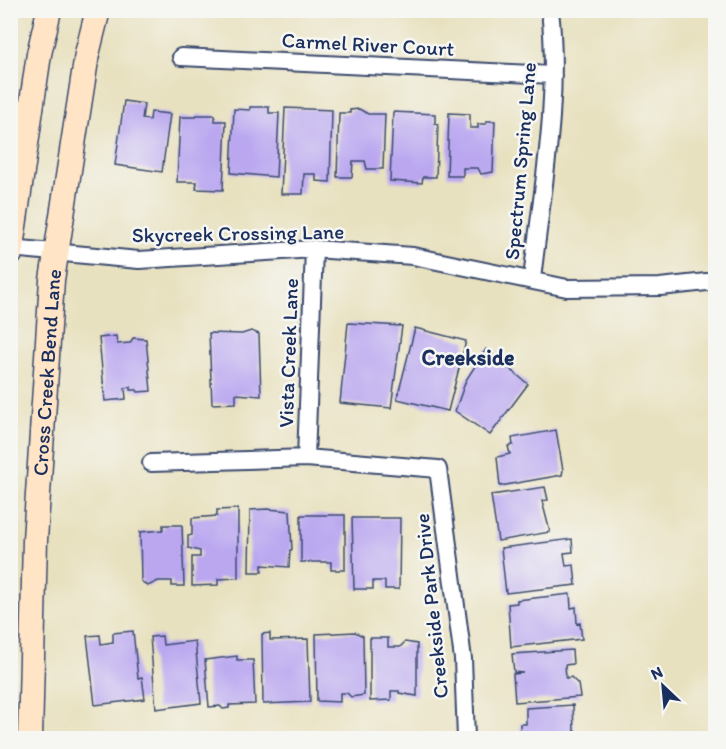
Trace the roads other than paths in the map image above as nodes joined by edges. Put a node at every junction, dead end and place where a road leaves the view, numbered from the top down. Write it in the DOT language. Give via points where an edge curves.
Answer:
graph roads {
  1 [pos="50,10"];
  2 [pos="98,10"];
  3 [pos="550,10"];
  4 [pos="181,57"];
  5 [pos="553,75"];
  6 [pos="314,249"];
  7 [pos="11,250"];
  8 [pos="56,253"];
  9 [pos="531,279"];
  10 [pos="708,282"];
  11 [pos="306,458"];
  12 [pos="151,463"];
  13 [pos="30,738"];
  14 [pos="466,738"];
  1 -- 7 [label="main road" via="39,54"];
  2 -- 8 [label="main road, Cross Creek Bend Lane" via="87,54"];
  3 -- 5 [label="street, Spectrum Spring Lane"];
  4 -- 5 [label="street, Carmel River Court"];
  5 -- 9 [label="street, Spectrum Spring Lane"];
  6 -- 8 [label="street, Skycreek Crossing Lane" via="139,260"];
  6 -- 9 [label="street, Skycreek Crossing Lane" via="413,256"];
  6 -- 11 [label="street, Vista Creek Lane"];
  7 -- 8 [label="street, Skycreek Crossing Lane"];
  8 -- 13 [label="main road, Cross Creek Bend Lane" via="35,540"];
  9 -- 10 [label="street, Skycreek Crossing Lane" via="567,288"];
  11 -- 12 [label="street"];
  11 -- 14 [label="street, Creekside Park Drive" via="438,469 463,659"];
}
